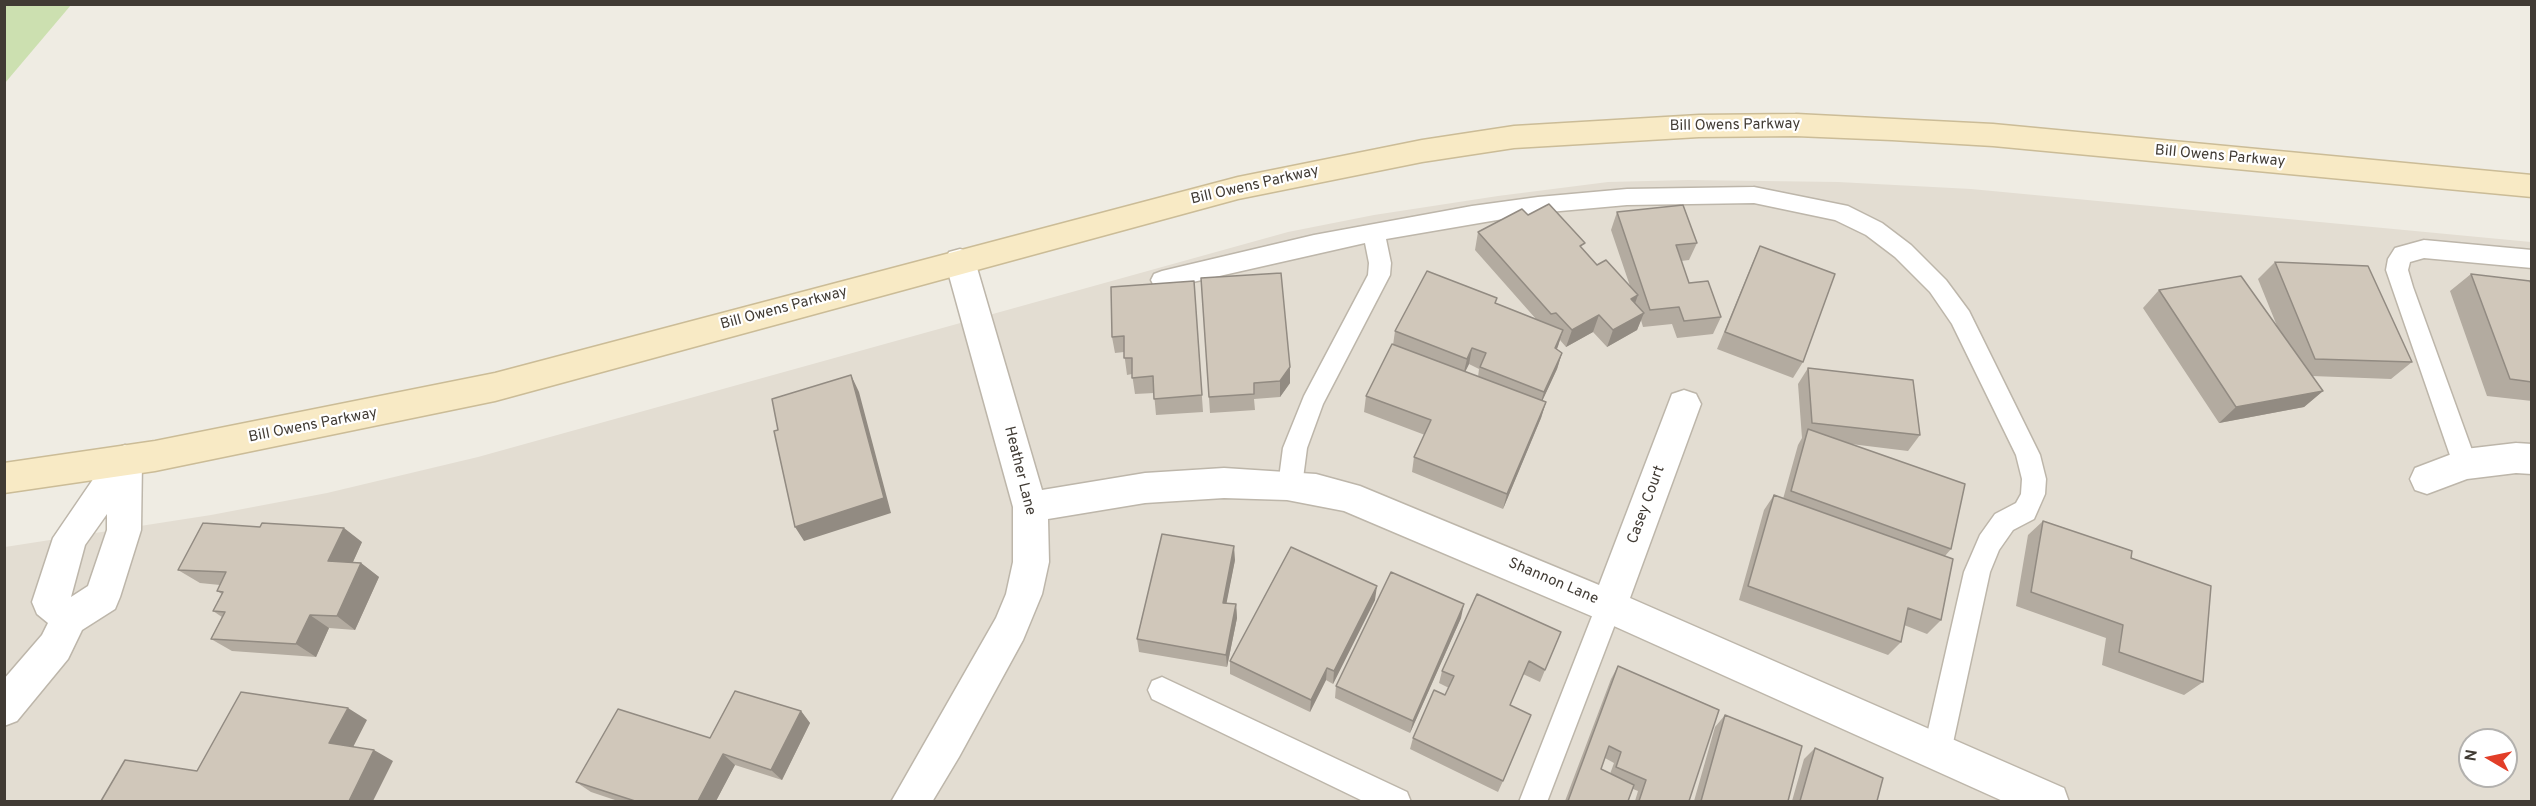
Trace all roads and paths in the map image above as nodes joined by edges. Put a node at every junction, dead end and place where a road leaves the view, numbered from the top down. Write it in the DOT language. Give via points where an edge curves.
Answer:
graph roads {
  1 [pos="2532,186"];
  2 [pos="1374,234"];
  3 [pos="2532,259"];
  4 [pos="960,261"];
  5 [pos="1162,280"];
  6 [pos="1684,404"];
  7 [pos="2532,459"];
  8 [pos="125,460"];
  9 [pos="2465,464"];
  10 [pos="4,478"];
  11 [pos="2427,479"];
  12 [pos="1290,486"];
  13 [pos="1030,507"];
  14 [pos="1609,606"];
  15 [pos="69,618"];
  16 [pos="1162,690"];
  17 [pos="4,708"];
  18 [pos="1937,752"];
  19 [pos="910,801"];
  20 [pos="1397,801"];
  21 [pos="1533,801"];
  22 [pos="2050,801"];
  1 -- 4 [label="main road, Bill Owens Parkway" via="1940,131 1796,125 1561,132 1469,142 1238,188"];
  2 -- 5 [label="lane"];
  2 -- 12 [label="lane" via="1379,275 1312,403 1294,448"];
  2 -- 18 [label="lane" via="1538,205 1627,196 1754,195 1839,212 1874,229 1903,251 1938,286 1961,318 2028,454 2034,479 2033,494 2025,511 2004,522 1989,543 1977,572"];
  3 -- 9 [label="lane" via="2424,249 2403,254 2399,259 2397,270 2402,286"];
  4 -- 8 [label="main road, Bill Owens Parkway" via="495,387 232,442"];
  4 -- 13 [label="street, Heather Lane"];
  6 -- 14 [label="street, Casey Court"];
  7 -- 9 [label="street"];
  8 -- 10 [label="main road, Bill Owens Parkway"];
  8 -- 15 [label="street" via="124,530 102,597"];
  8 -- 15 [label="street" via="70,538 50,602"];
  9 -- 11 [label="street"];
  12 -- 13 [label="street, Shannon Lane" via="1254,483 1154,488"];
  12 -- 14 [label="street, Shannon Lane" via="1348,497"];
  13 -- 19 [label="street, Heather Lane" via="1031,562 1024,594 946,744"];
  14 -- 18 [label="street, Shannon Lane"];
  14 -- 21 [label="lane"];
  15 -- 17 [label="street" via="55,648"];
  16 -- 20 [label="lane"];
  18 -- 22 [label="street, Shannon Lane"];
}
